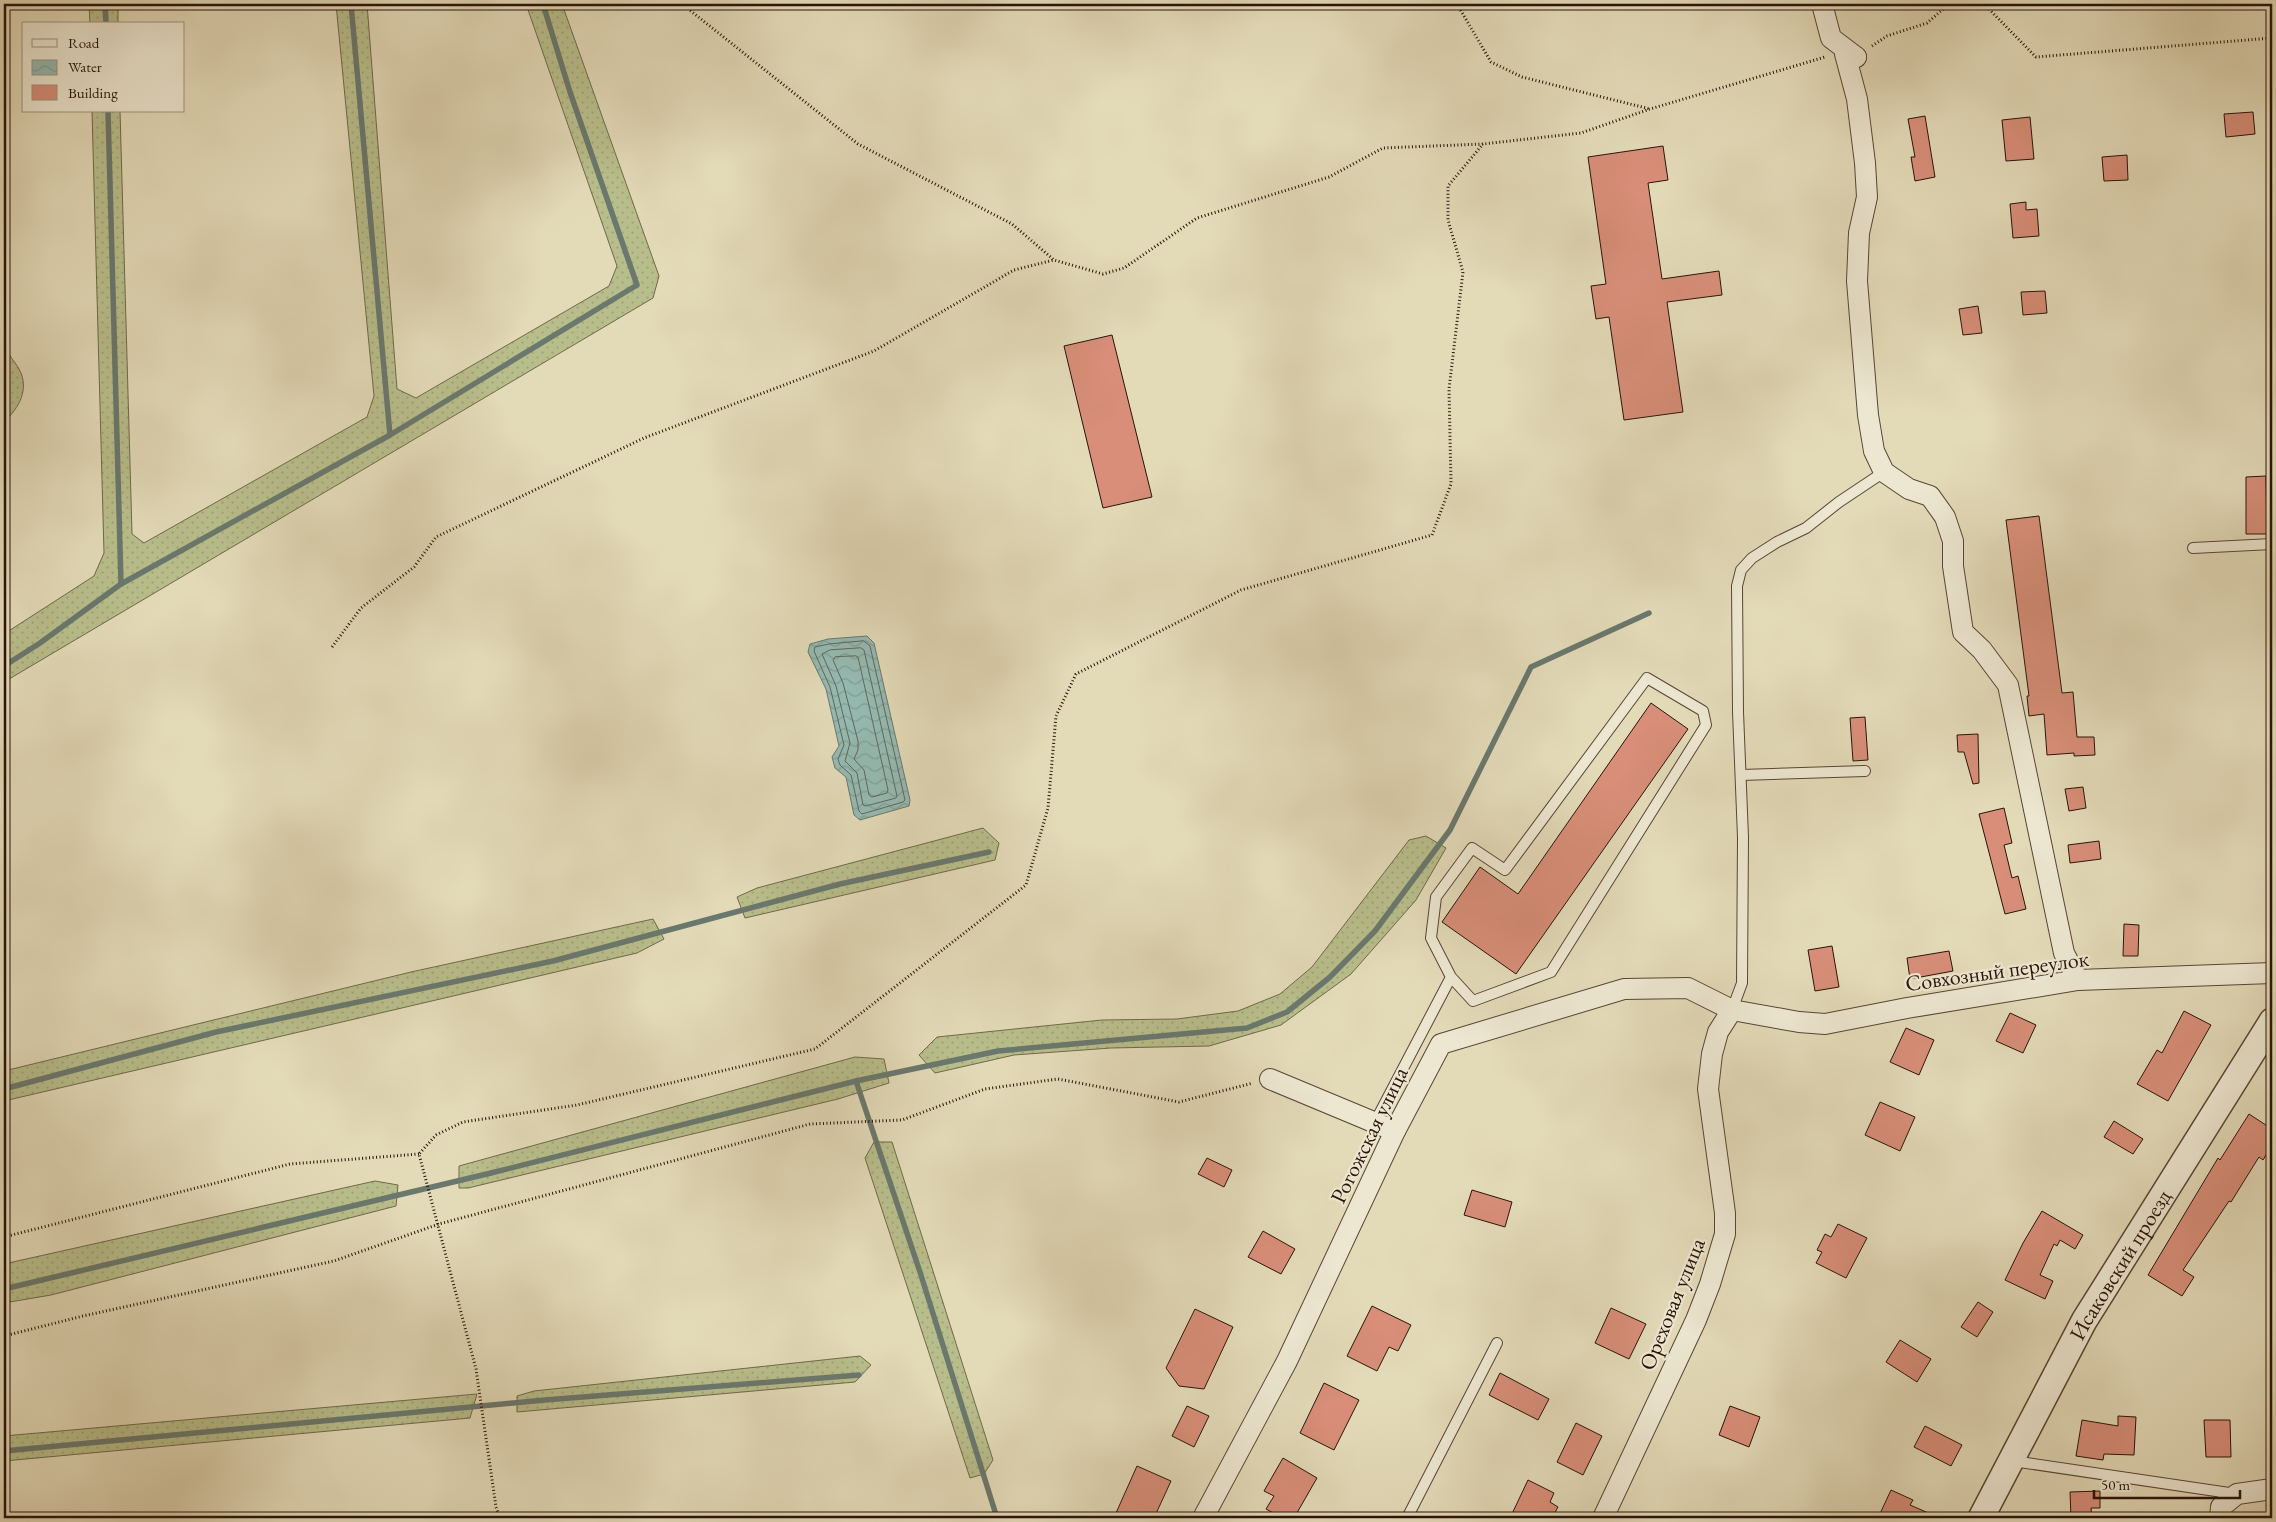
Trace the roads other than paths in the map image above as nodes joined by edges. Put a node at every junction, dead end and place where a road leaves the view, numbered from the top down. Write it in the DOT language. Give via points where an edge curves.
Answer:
graph roads {
  1 [pos="1822,4"];
  2 [pos="1884,472"];
  3 [pos="2272,544"];
  4 [pos="2193,548"];
  5 [pos="1865,771"];
  6 [pos="1741,775"];
  7 [pos="2272,973"];
  8 [pos="1452,977"];
  9 [pos="2078,980"];
  10 [pos="1732,1010"];
  11 [pos="2272,1020"];
  12 [pos="1270,1079"];
  13 [pos="1375,1122"];
  14 [pos="1395,1131"];
  15 [pos="1497,1343"];
  16 [pos="2012,1461"];
  17 [pos="2272,1489"];
  18 [pos="2237,1494"];
  19 [pos="1203,1518"];
  20 [pos="1407,1518"];
  21 [pos="1603,1518"];
  22 [pos="1981,1518"];
  23 [pos="2220,1518"];
  1 -- 2 [label="street" via="1831,38 1851,56 1857,99 1867,197 1859,234 1857,282 1868,415 1874,450"];
  2 -- 6 [label="lane" via="1806,528 1752,558 1741,570 1737,586"];
  2 -- 9 [label="street" via="1909,489 1930,496 1945,517 1953,541 1953,566 1963,632 1982,650 2008,685 2064,953"];
  3 -- 4 [label="lane"];
  5 -- 6 [label="lane"];
  6 -- 10 [label="lane" via="1742,983"];
  7 -- 9 [label="street, Совхозный переулок"];
  8 -- 8 [label="lane" via="1431,938 1436,897 1472,848 1506,870 1647,678 1703,711 1706,725 1551,972 1473,1001"];
  8 -- 13 [label="lane"];
  9 -- 10 [label="street, Совхозный переулок" via="1825,1024"];
  10 -- 14 [label="street, Рогожская улица" via="1688,988 1624,989 1441,1044"];
  10 -- 21 [label="street, Ореховая улица" via="1718,1032 1708,1089 1725,1234 1696,1320"];
  11 -- 16 [label="street, Исаковский проезд" via="2084,1321"];
  12 -- 13 [label="street"];
  13 -- 14 [label="street"];
  14 -- 19 [label="street, Рогожская улица" via="1287,1361"];
  15 -- 20 [label="lane"];
  16 -- 18 [label="lane"];
  16 -- 22 [label="street, Исаковский проезд"];
  17 -- 18 [label="street"];
  18 -- 23 [label="street" via="2221,1506"];
}
